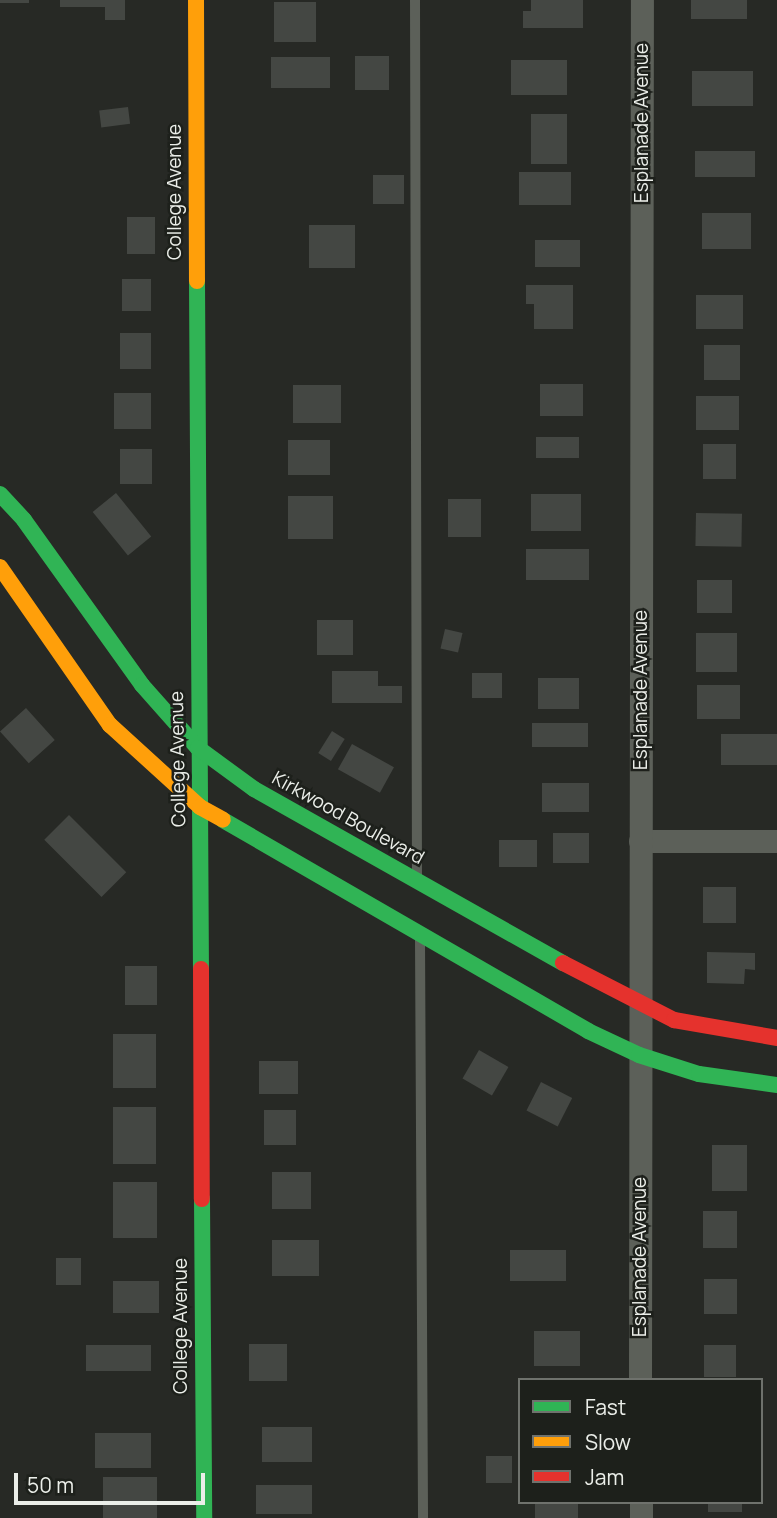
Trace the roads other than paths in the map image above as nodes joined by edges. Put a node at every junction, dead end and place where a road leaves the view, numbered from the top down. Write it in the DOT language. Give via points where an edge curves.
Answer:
graph roads {
  1 [pos="196,0"];
  2 [pos="415,0"];
  3 [pos="642,0"];
  4 [pos="0,494"];
  5 [pos="0,567"];
  6 [pos="198,748"];
  7 [pos="200,807"];
  8 [pos="640,841"];
  9 [pos="777,841"];
  10 [pos="417,880"];
  11 [pos="420,935"];
  12 [pos="638,1005"];
  13 [pos="777,1038"];
  14 [pos="639,1055"];
  15 [pos="777,1086"];
  16 [pos="640,1378"];
  17 [pos="204,1518"];
  18 [pos="423,1518"];
  1 -- 6 [label="street, College Avenue"];
  2 -- 10 [label="lane"];
  3 -- 8 [label="street, Esplanade Avenue"];
  4 -- 6 [label="street, Kirkwood Boulevard" via="24,520 142,685"];
  5 -- 7 [label="street" via="110,725"];
  6 -- 7 [label="street, College Avenue"];
  6 -- 10 [label="street, Kirkwood Boulevard" via="254,789"];
  7 -- 11 [label="street"];
  7 -- 17 [label="street, College Avenue"];
  8 -- 9 [label="street"];
  8 -- 12 [label="street, Esplanade Avenue"];
  10 -- 12 [label="street, Kirkwood Boulevard"];
  11 -- 14 [label="street"];
  11 -- 18 [label="lane"];
  12 -- 13 [label="street, Kirkwood Boulevard" via="674,1020"];
  12 -- 14 [label="street, Esplanade Avenue"];
  14 -- 15 [label="street" via="699,1074"];
  14 -- 16 [label="street, Esplanade Avenue"];
}
